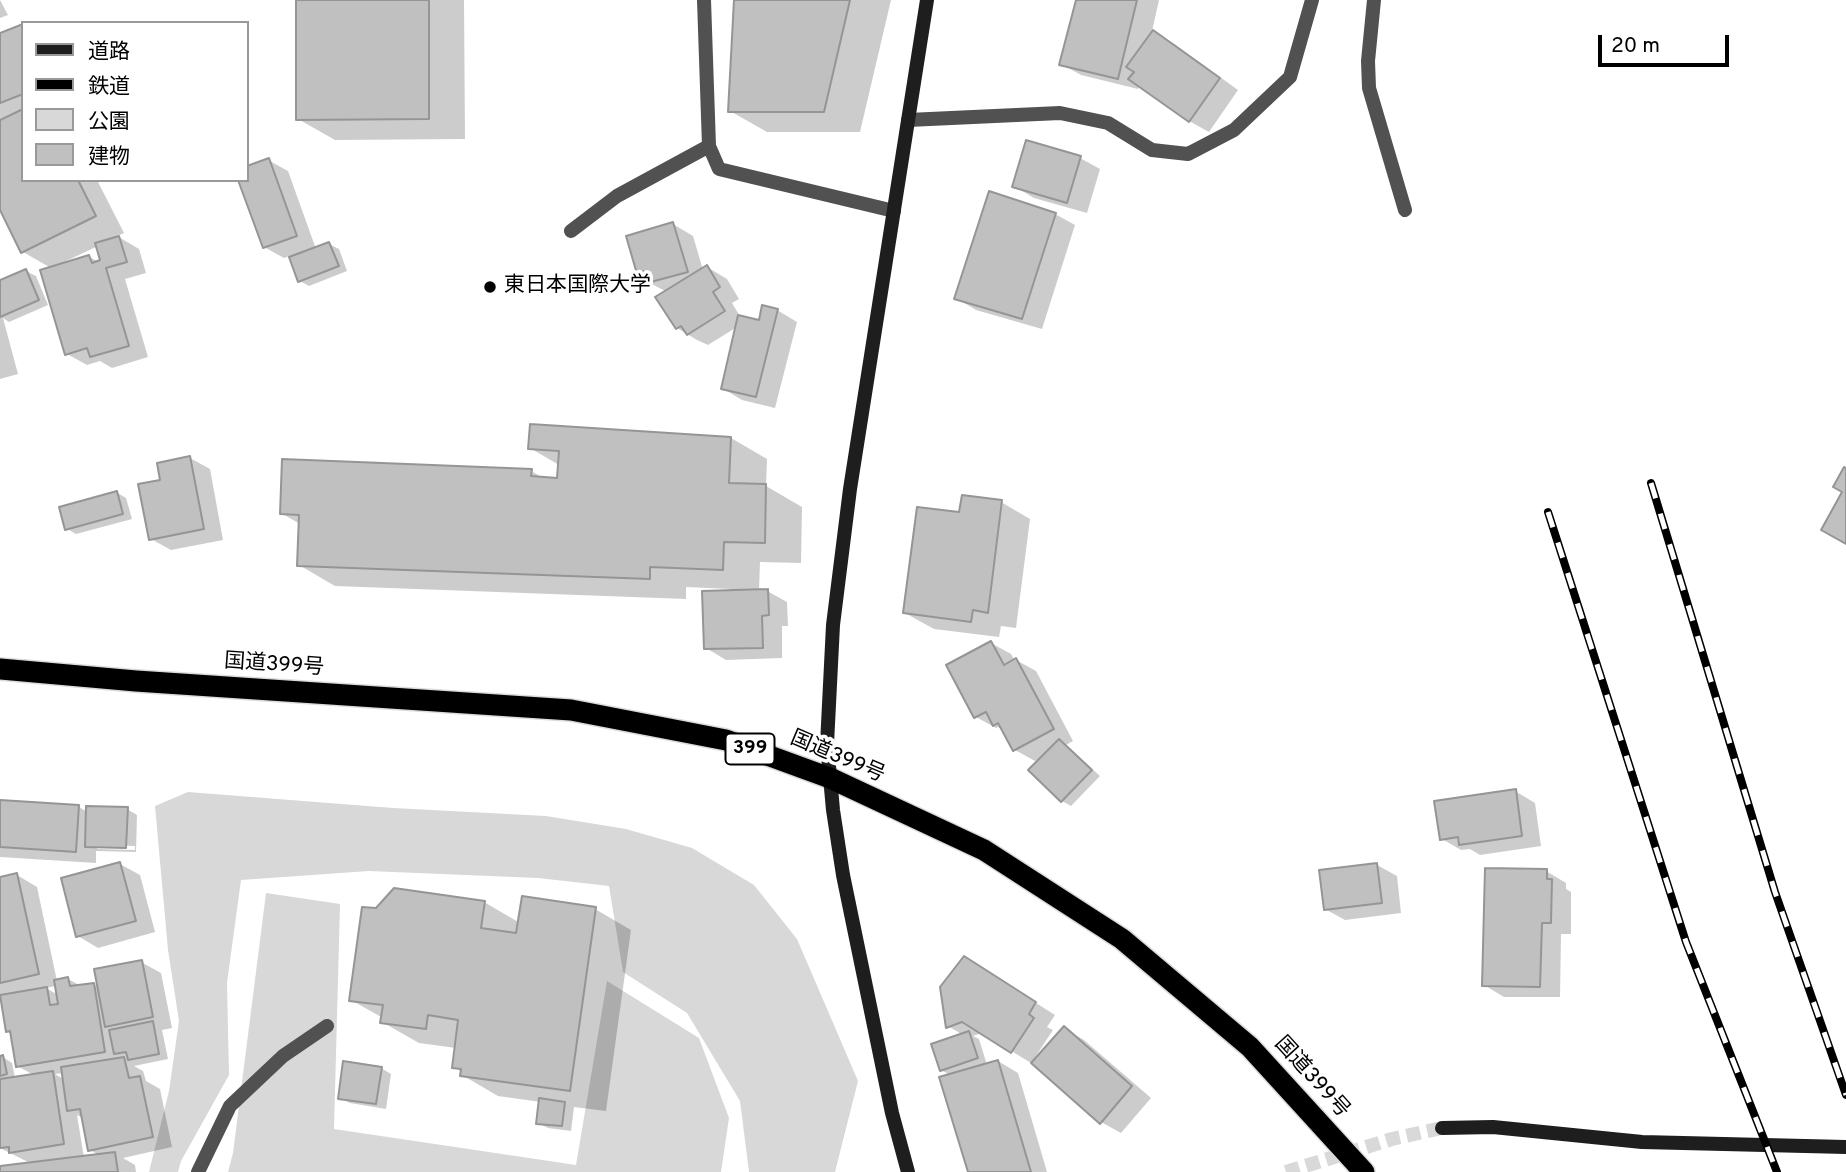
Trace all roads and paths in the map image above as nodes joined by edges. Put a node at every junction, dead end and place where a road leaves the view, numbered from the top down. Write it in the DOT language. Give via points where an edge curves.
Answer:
graph roads {
  1 [pos="704,0"];
  2 [pos="927,0"];
  3 [pos="1311,0"];
  4 [pos="1374,0"];
  5 [pos="908,120"];
  6 [pos="709,146"];
  7 [pos="1405,210"];
  8 [pos="894,211"];
  9 [pos="571,231"];
  10 [pos="0,669"];
  11 [pos="830,778"];
  12 [pos="327,1026"];
  13 [pos="1442,1128"];
  14 [pos="1846,1147"];
  15 [pos="198,1172"];
  16 [pos="908,1172"];
  17 [pos="1364,1172"];
  1 -- 6 [label="street"];
  2 -- 5 [label="street"];
  3 -- 5 [label="street" via="1290,77 1234,130 1188,154 1152,150 1108,123 1060,113"];
  4 -- 7 [label="street" via="1369,88"];
  5 -- 8 [label="street"];
  6 -- 8 [label="street" via="719,169"];
  6 -- 9 [label="street" via="617,196"];
  8 -- 11 [label="street" via="833,625 827,733"];
  10 -- 11 [label="highway, 国道399号 / 399" via="571,709 726,740"];
  11 -- 16 [label="street" via="843,875"];
  11 -- 17 [label="highway, 国道399号 / 399" via="984,850 1122,939 1250,1047"];
  12 -- 15 [label="street" via="283,1056 230,1106"];
  13 -- 14 [label="street" via="1493,1127 1642,1142"];
}
